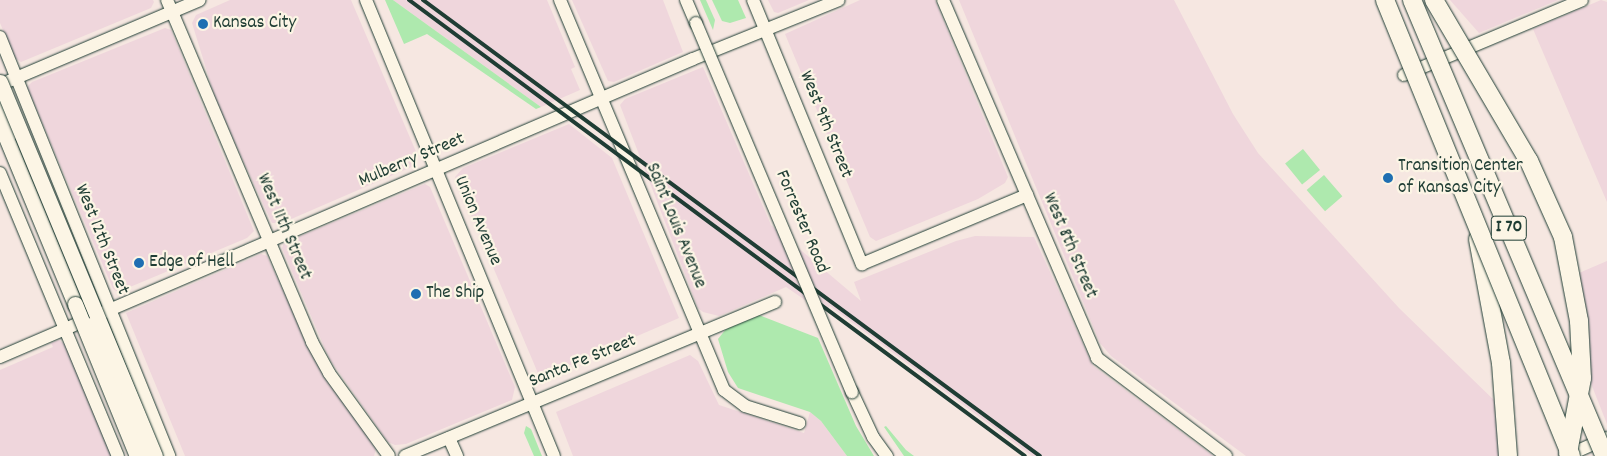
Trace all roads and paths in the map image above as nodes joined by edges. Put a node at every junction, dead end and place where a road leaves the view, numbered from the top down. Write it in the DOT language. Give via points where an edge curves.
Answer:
graph roads {
  1 [pos="200,0"];
  2 [pos="366,0"];
  3 [pos="560,0"];
  4 [pos="686,0"];
  5 [pos="753,0"];
  6 [pos="839,0"];
  7 [pos="943,0"];
  8 [pos="1384,0"];
  9 [pos="1412,0"];
  10 [pos="1434,0"];
  11 [pos="1582,0"];
  12 [pos="170,6"];
  13 [pos="766,31"];
  14 [pos="0,37"];
  15 [pos="1404,75"];
  16 [pos="16,78"];
  17 [pos="0,83"];
  18 [pos="602,100"];
  19 [pos="0,104"];
  20 [pos="0,123"];
  21 [pos="436,172"];
  22 [pos="0,173"];
  23 [pos="1027,195"];
  24 [pos="1473,209"];
  25 [pos="268,241"];
  26 [pos="775,302"];
  27 [pos="109,310"];
  28 [pos="65,329"];
  29 [pos="699,334"];
  30 [pos="0,357"];
  31 [pos="532,404"];
  32 [pos="799,422"];
  33 [pos="449,438"];
  34 [pos="1607,438"];
  35 [pos="118,456"];
  36 [pos="137,456"];
  37 [pos="146,456"];
  38 [pos="155,456"];
  39 [pos="169,456"];
  40 [pos="389,456"];
  41 [pos="405,456"];
  42 [pos="457,456"];
  43 [pos="554,456"];
  44 [pos="887,456"];
  45 [pos="1226,456"];
  46 [pos="1508,456"];
  47 [pos="1566,456"];
  48 [pos="1571,456"];
  49 [pos="1605,456"];
  1 -- 12 [label="street"];
  2 -- 21 [label="street, Union Avenue"];
  3 -- 18 [label="street, Saint Louis Avenue"];
  4 -- 44 [label="street, Forrester Road, bridge" via="852,392 873,437"];
  5 -- 13 [label="street, West 9th Street"];
  6 -- 13 [label="street, Mulberry Street"];
  7 -- 23 [label="street, West 8th Street"];
  8 -- 24 [label="highway, I 70, bridge"];
  9 -- 49 [label="highway, I 70, bridge"];
  10 -- 47 [label="highway, bridge" via="1529,161 1564,237 1579,322 1582,378 1573,438"];
  11 -- 15 [label="street"];
  12 -- 16 [label="street"];
  12 -- 25 [label="street, West 11th Street"];
  13 -- 18 [label="street, Mulberry Street"];
  13 -- 23 [label="street, West 9th Street" via="862,264"];
  14 -- 16 [label="street, West 12th Street"];
  16 -- 17 [label="street"];
  16 -- 27 [label="street, West 12th Street"];
  17 -- 38 [label="main road, West 12th Street, bridge"];
  18 -- 21 [label="street, Mulberry Street"];
  18 -- 29 [label="street, Saint Louis Avenue"];
  19 -- 37 [label="street, bridge"];
  20 -- 36 [label="main road, bridge"];
  21 -- 25 [label="street, Mulberry Street"];
  21 -- 31 [label="street, Union Avenue"];
  22 -- 28 [label="street"];
  23 -- 45 [label="street, West 8th Street" via="1097,358"];
  24 -- 46 [label="highway, bridge" via="1501,362"];
  24 -- 48 [label="highway, I 70, bridge"];
  25 -- 27 [label="street, Mulberry Street"];
  25 -- 40 [label="street, West 11th Street" via="329,374"];
  26 -- 29 [label="street, Santa Fe Street"];
  27 -- 28 [label="street, Mulberry Street"];
  27 -- 39 [label="street, West 12th Street"];
  28 -- 30 [label="street, Mulberry Street"];
  28 -- 35 [label="street"];
  29 -- 31 [label="street, Santa Fe Street"];
  29 -- 32 [label="street, Saint Louis Avenue" via="724,390 732,399"];
  31 -- 33 [label="street, Santa Fe Street"];
  31 -- 43 [label="street, Union Avenue"];
  33 -- 41 [label="street, Santa Fe Street"];
  33 -- 42 [label="street"];
  34 -- 47 [label="street"];
}
